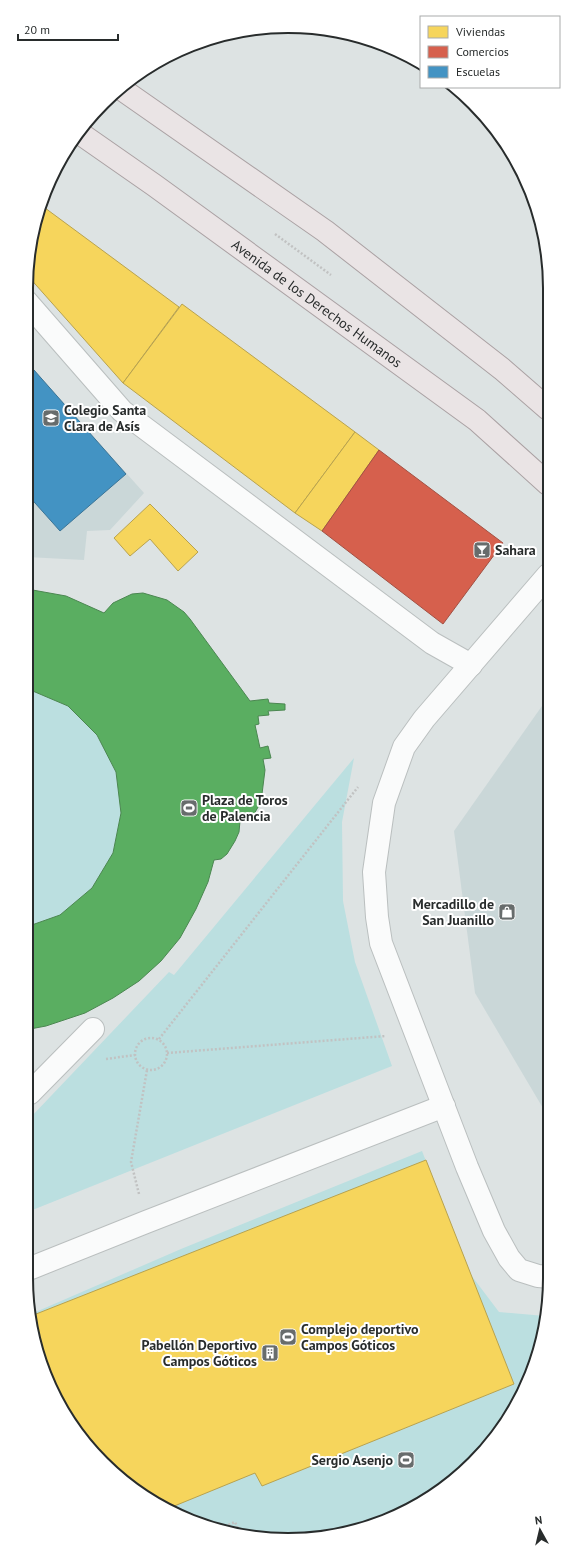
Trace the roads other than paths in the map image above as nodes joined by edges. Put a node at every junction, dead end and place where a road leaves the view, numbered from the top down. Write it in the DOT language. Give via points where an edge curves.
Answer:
graph roads {
  1 [pos="125,92"];
  2 [pos="84,136"];
  3 [pos="33,310"];
  4 [pos="543,405"];
  5 [pos="543,479"];
  6 [pos="543,580"];
  7 [pos="471,665"];
  8 [pos="93,1028"];
  9 [pos="33,1090"];
  10 [pos="444,1106"];
  11 [pos="33,1267"];
  12 [pos="543,1276"];
  1 -- 4 [label="main road" via="325,231 502,369"];
  2 -- 5 [label="main road, Avenida de los Derechos Humanos" via="477,420"];
  3 -- 7 [label="street" via="122,411 432,643"];
  6 -- 7 [label="street"];
  7 -- 10 [label="street" via="404,747 384,803 374,872 381,943"];
  8 -- 9 [label="street"];
  10 -- 11 [label="street"];
  10 -- 12 [label="street" via="491,1224 509,1258 519,1270"];
}
